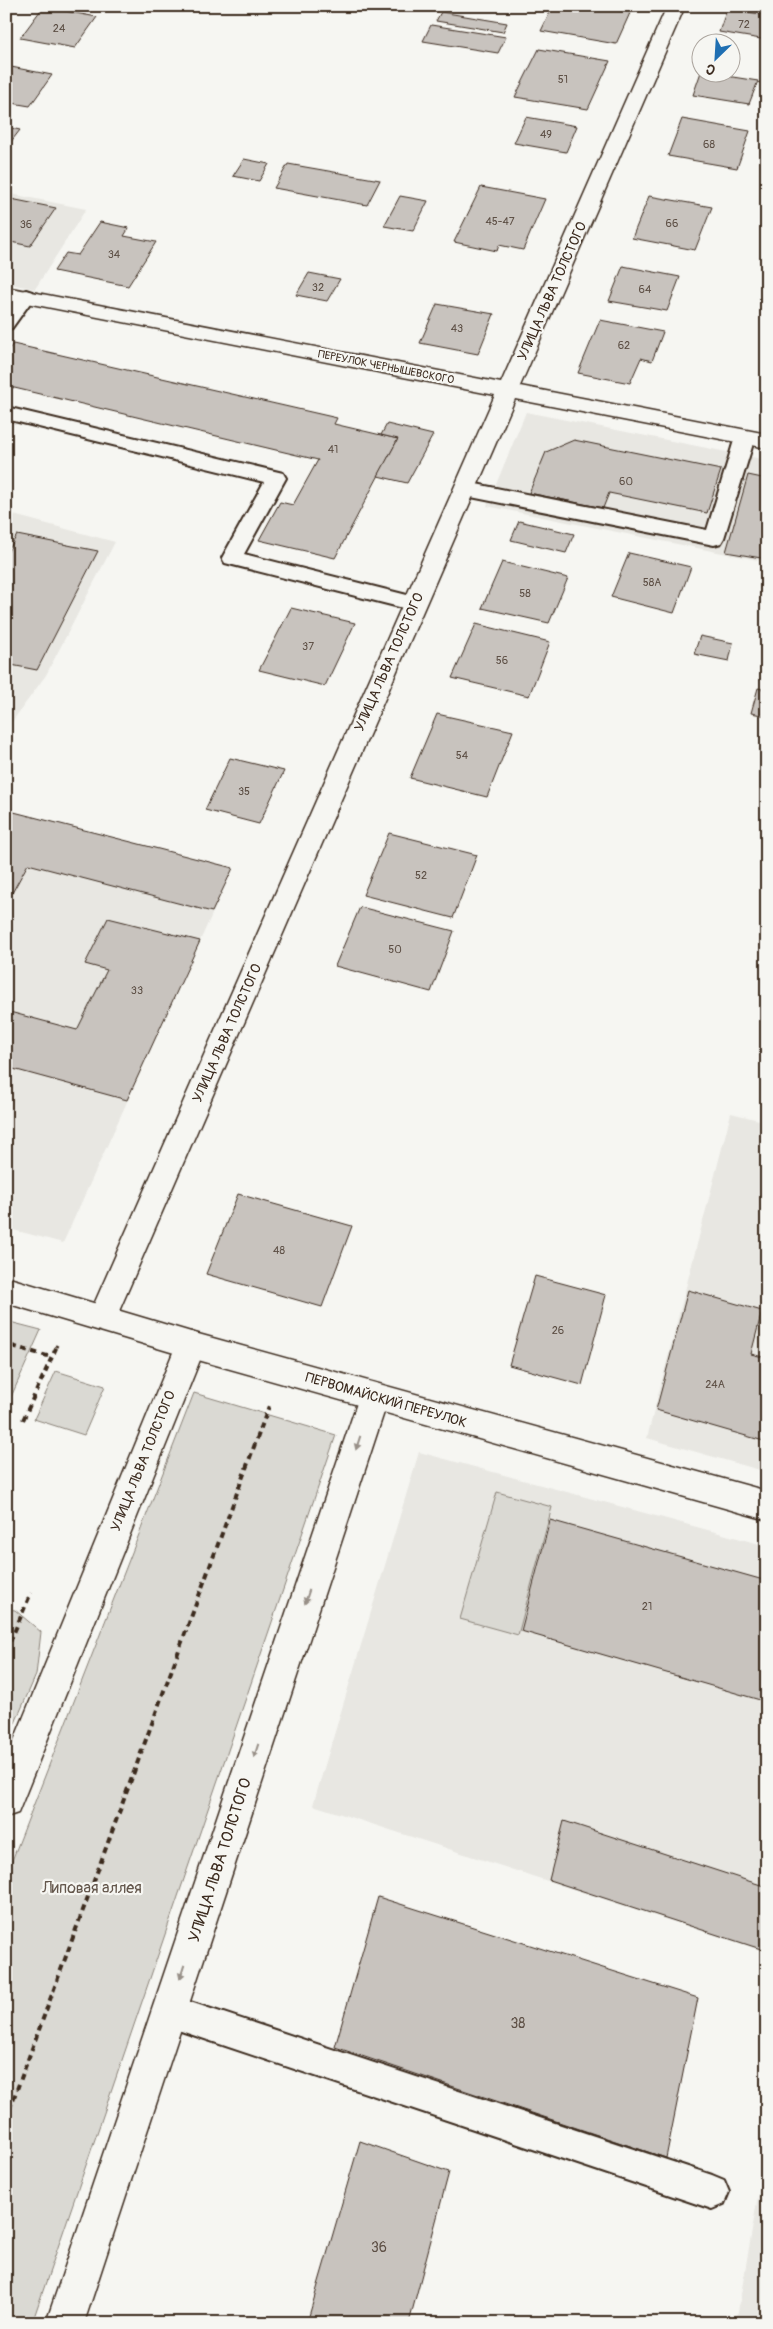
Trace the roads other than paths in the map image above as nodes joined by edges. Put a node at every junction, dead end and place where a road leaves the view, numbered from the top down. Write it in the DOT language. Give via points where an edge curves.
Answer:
graph roads {
  1 [pos="676,6"];
  2 [pos="16,294"];
  3 [pos="6,324"];
  4 [pos="508,391"];
  5 [pos="6,413"];
  6 [pos="745,437"];
  7 [pos="767,442"];
  8 [pos="466,488"];
  9 [pos="415,604"];
  10 [pos="6,1290"];
  11 [pos="102,1318"];
  12 [pos="191,1345"];
  13 [pos="374,1397"];
  14 [pos="767,1506"];
  15 [pos="6,1801"];
  16 [pos="169,2011"];
  17 [pos="712,2192"];
  18 [pos="65,2323"];
  1 -- 4 [label="street, УЛИЦА ЛЬВА ТОЛСТОГО"];
  2 -- 3 [label="lane"];
  2 -- 4 [label="street, ПЕРЕУЛОК ЧЕРНЫШЕВСКОГО"];
  4 -- 6 [label="street, ПЕРЕУЛОК ЧЕРНЫШЕВСКОГО"];
  4 -- 8 [label="street, УЛИЦА ЛЬВА ТОЛСТОГО"];
  5 -- 9 [label="lane" via="276,478 232,558"];
  6 -- 7 [label="street, ПЕРЕУЛОК ЧЕРНЫШЕВСКОГО"];
  6 -- 8 [label="lane" via="714,538"];
  8 -- 9 [label="street, УЛИЦА ЛЬВА ТОЛСТОГО"];
  9 -- 11 [label="street, УЛИЦА ЛЬВА ТОЛСТОГО"];
  10 -- 11 [label="street, ПЕРВОМАЙСКИЙ ПЕРЕУЛОК"];
  11 -- 12 [label="street, ПЕРВОМАЙСКИЙ ПЕРЕУЛОК"];
  12 -- 13 [label="street, ПЕРВОМАЙСКИЙ ПЕРЕУЛОК"];
  12 -- 15 [label="street, УЛИЦА ЛЬВА ТОЛСТОГО"];
  13 -- 14 [label="street, ПЕРВОМАЙСКИЙ ПЕРЕУЛОК"];
  13 -- 16 [label="street, УЛИЦА ЛЬВА ТОЛСТОГО, one-way"];
  16 -- 17 [label="lane"];
  16 -- 18 [label="street, УЛИЦА ЛЬВА ТОЛСТОГО"];
}
